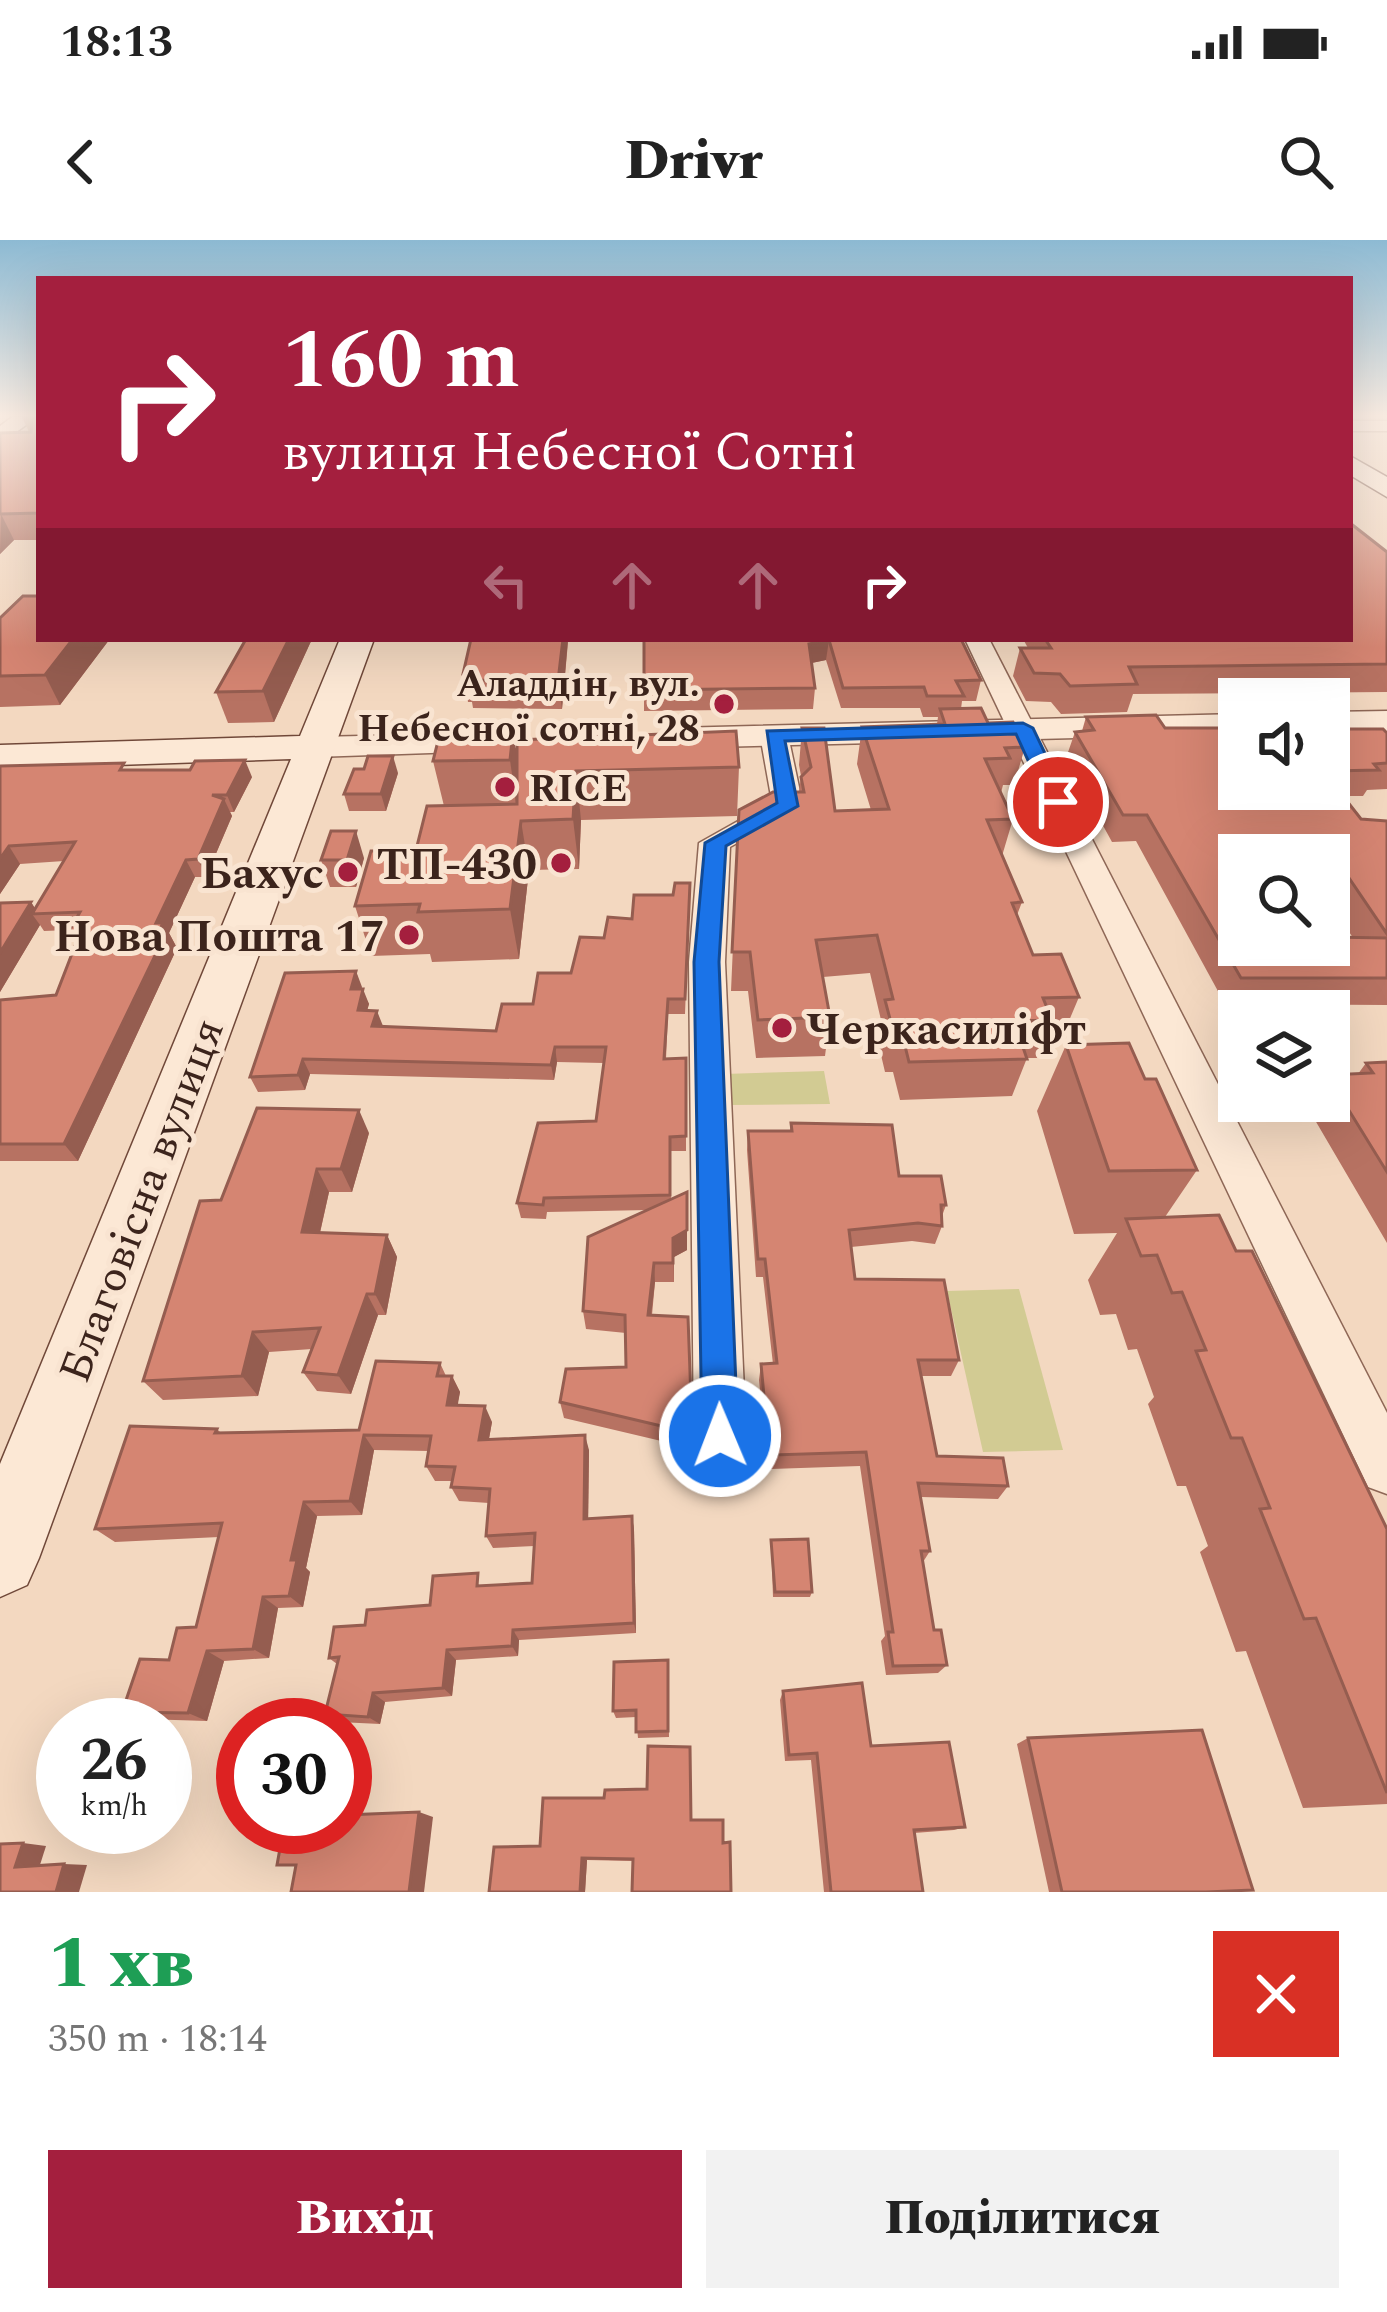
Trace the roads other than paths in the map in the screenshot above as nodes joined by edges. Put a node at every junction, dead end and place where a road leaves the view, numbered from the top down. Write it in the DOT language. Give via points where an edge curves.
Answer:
graph roads {
  1 [pos="356,642"];
  2 [pos="979,642"];
  3 [pos="1387,721"];
  4 [pos="1350,722"];
  5 [pos="1218,724"];
  6 [pos="1023,728"];
  7 [pos="774,735"];
  8 [pos="651,738"];
  9 [pos="532,742"];
  10 [pos="315,747"];
  11 [pos="0,757"];
  12 [pos="720,1436"];
  13 [pos="1387,1468"];
  14 [pos="0,1558"];
  1 -- 10 [label="main road, Благовісна вулиця"];
  2 -- 6 [label="street"];
  3 -- 4 [label="street"];
  5 -- 6 [label="street"];
  6 -- 7 [label="street"];
  6 -- 13 [label="street"];
  7 -- 8 [label="street"];
  7 -- 12 [label="street" via="788,806 716,843 712,876 707,962"];
  9 -- 10 [label="street"];
  10 -- 11 [label="main road"];
  10 -- 14 [label="main road, Благовісна вулиця"];
}
